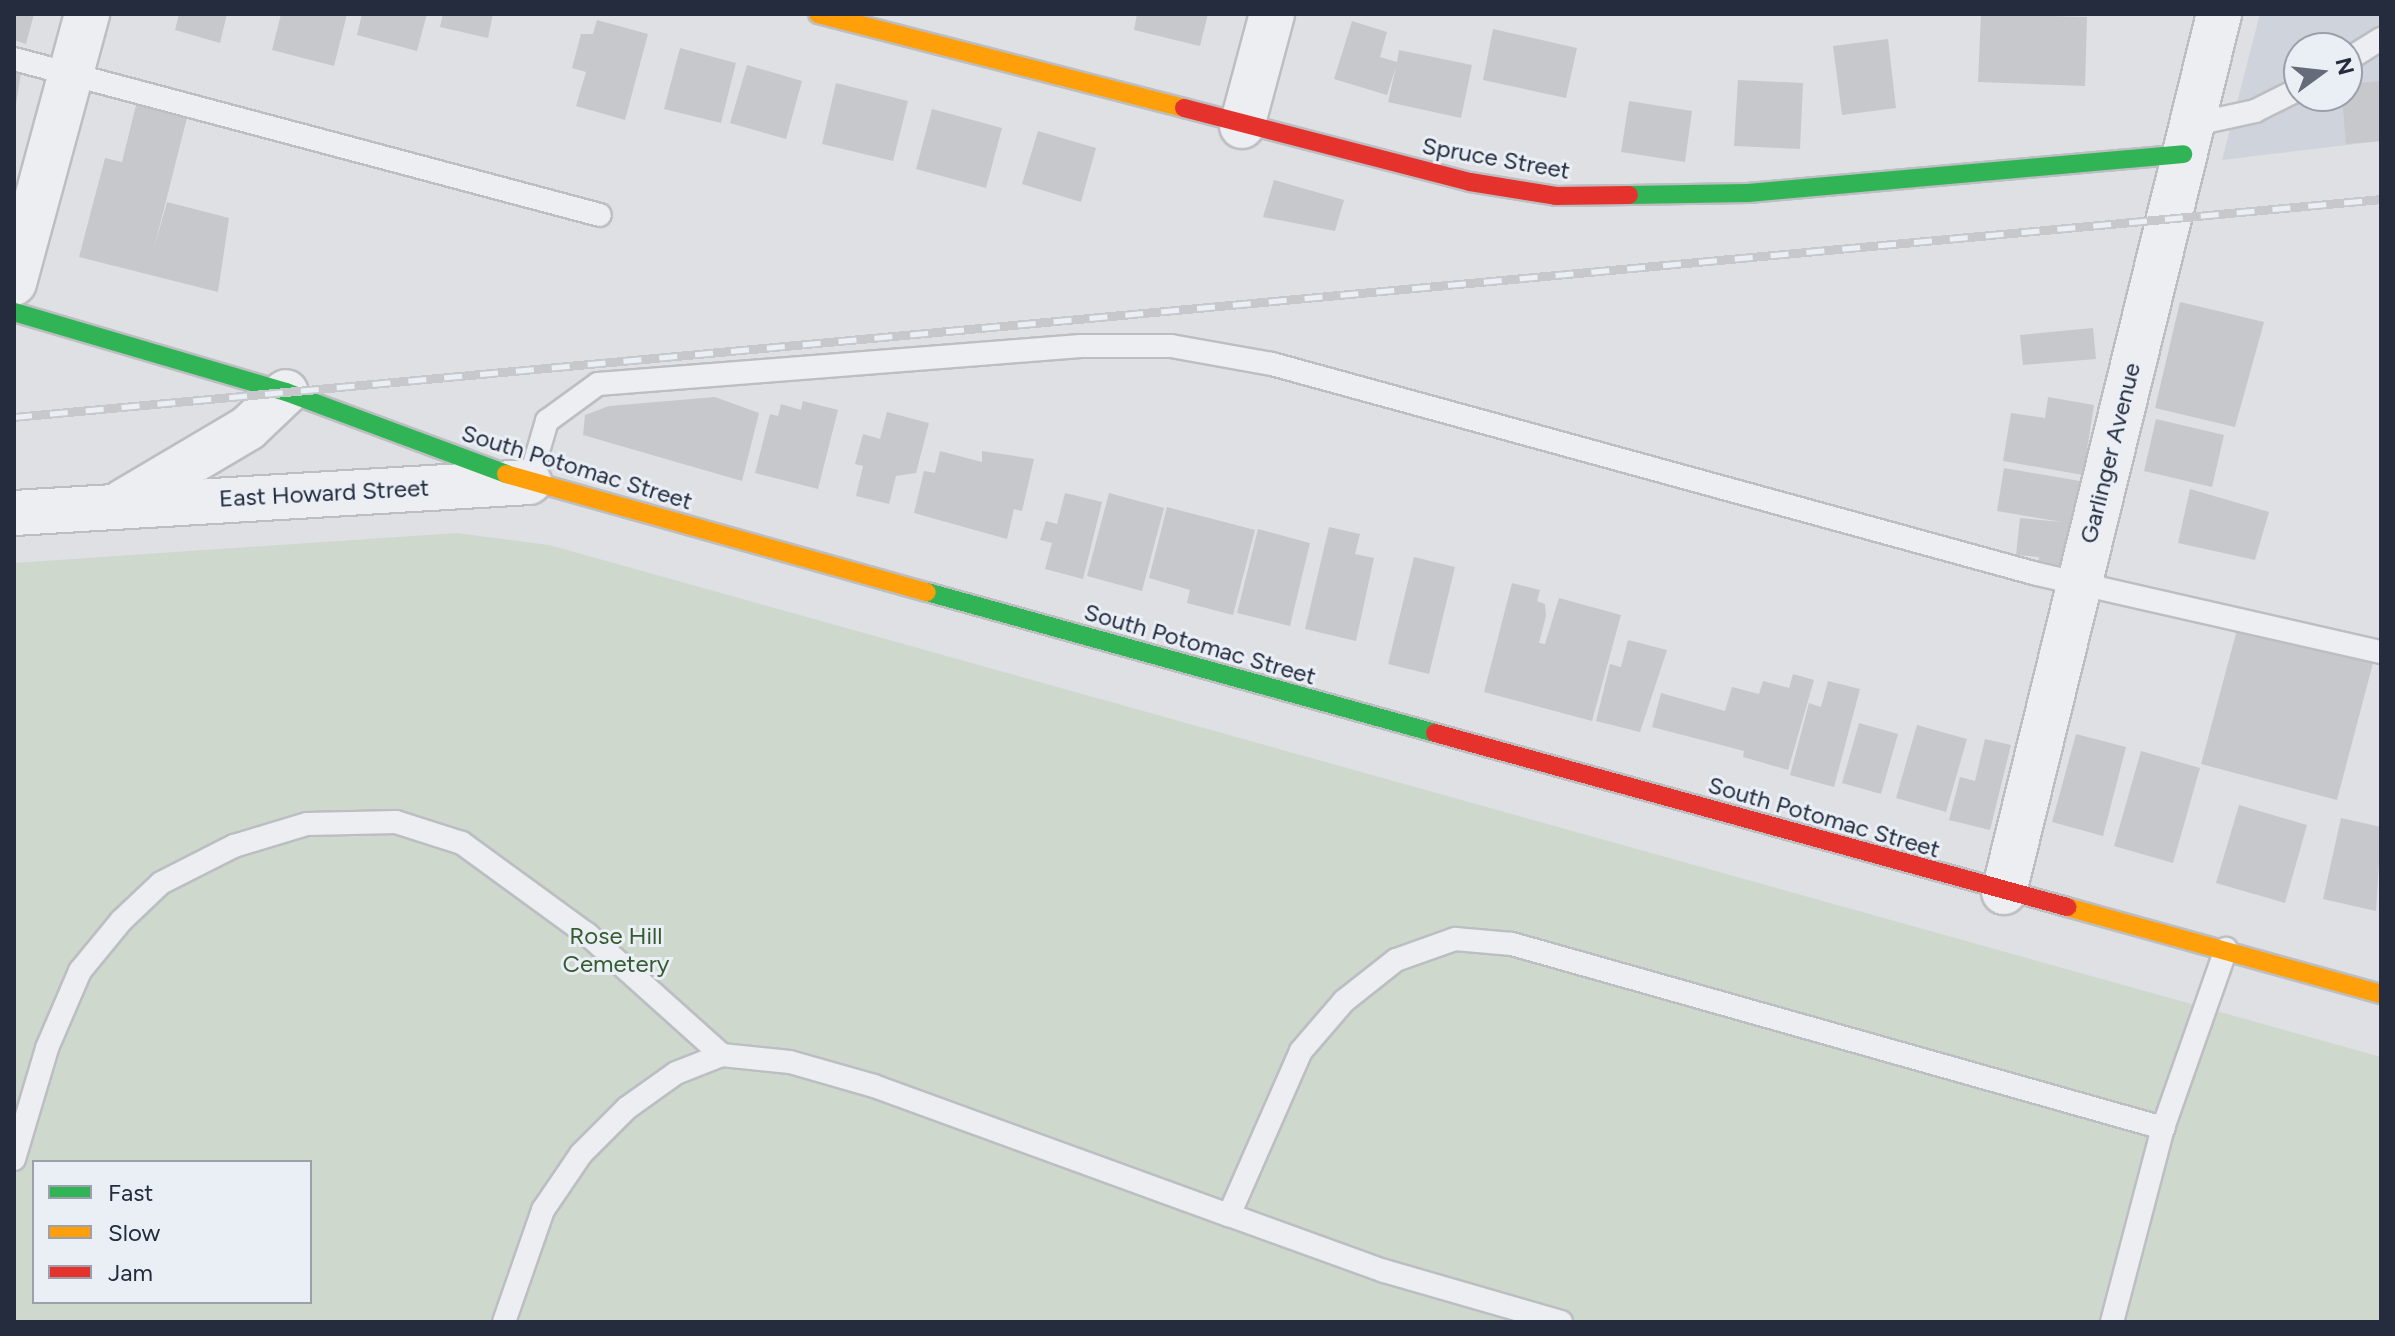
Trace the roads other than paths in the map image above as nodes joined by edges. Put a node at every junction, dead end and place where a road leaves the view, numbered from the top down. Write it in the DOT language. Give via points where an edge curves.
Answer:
graph roads {
  1 [pos="87,14"];
  2 [pos="818,14"];
  3 [pos="1272,14"];
  4 [pos="2219,14"];
  5 [pos="2381,39"];
  6 [pos="2363,50"];
  7 [pos="14,59"];
  8 [pos="72,70"];
  9 [pos="2283,97"];
  10 [pos="1242,126"];
  11 [pos="2187,139"];
  12 [pos="600,215"];
  13 [pos="14,283"];
  14 [pos="14,312"];
  15 [pos="286,392"];
  16 [pos="529,482"];
  17 [pos="118,505"];
  18 [pos="14,513"];
  19 [pos="2077,583"];
  20 [pos="2381,652"];
  21 [pos="2004,892"];
  22 [pos="2226,949"];
  23 [pos="2381,994"];
  24 [pos="722,1055"];
  25 [pos="2163,1128"];
  26 [pos="14,1159"];
  27 [pos="1229,1215"];
  28 [pos="504,1322"];
  29 [pos="1561,1322"];
  30 [pos="2112,1322"];
  1 -- 8 [label="street"];
  2 -- 10 [label="main road, Spruce Street"];
  3 -- 10 [label="street"];
  4 -- 11 [label="street, Garlinger Avenue"];
  5 -- 6 [label="lane"];
  7 -- 8 [label="lane"];
  8 -- 12 [label="lane"];
  8 -- 13 [label="street"];
  9 -- 11 [label="lane"];
  10 -- 11 [label="main road, Spruce Street" via="1470,182 1556,196 1748,193"];
  11 -- 19 [label="street, Garlinger Avenue"];
  14 -- 15 [label="main road, South Potomac Street"];
  15 -- 16 [label="main road, South Potomac Street"];
  15 -- 17 [label="street, East Howard Street" via="248,428"];
  16 -- 17 [label="street, East Howard Street"];
  16 -- 19 [label="lane" via="547,421 598,384 1066,347 1171,346 1272,364"];
  16 -- 21 [label="main road, South Potomac Street"];
  17 -- 18 [label="street, East Howard Street"];
  19 -- 20 [label="lane"];
  19 -- 21 [label="street, Garlinger Avenue"];
  21 -- 22 [label="main road, South Potomac Street"];
  22 -- 23 [label="main road, South Potomac Street"];
  22 -- 25 [label="lane"];
  24 -- 26 [label="lane" via="587,934 462,843 396,822 307,824 234,846 161,883 121,921 80,971 47,1048"];
  24 -- 27 [label="lane" via="790,1062 874,1086"];
  24 -- 28 [label="lane" via="676,1073 627,1108 581,1154 543,1210 517,1271"];
  25 -- 27 [label="lane" via="1512,944 1455,939 1396,960 1344,1001 1301,1051"];
  25 -- 30 [label="lane"];
  27 -- 29 [label="lane" via="1384,1271"];
}
